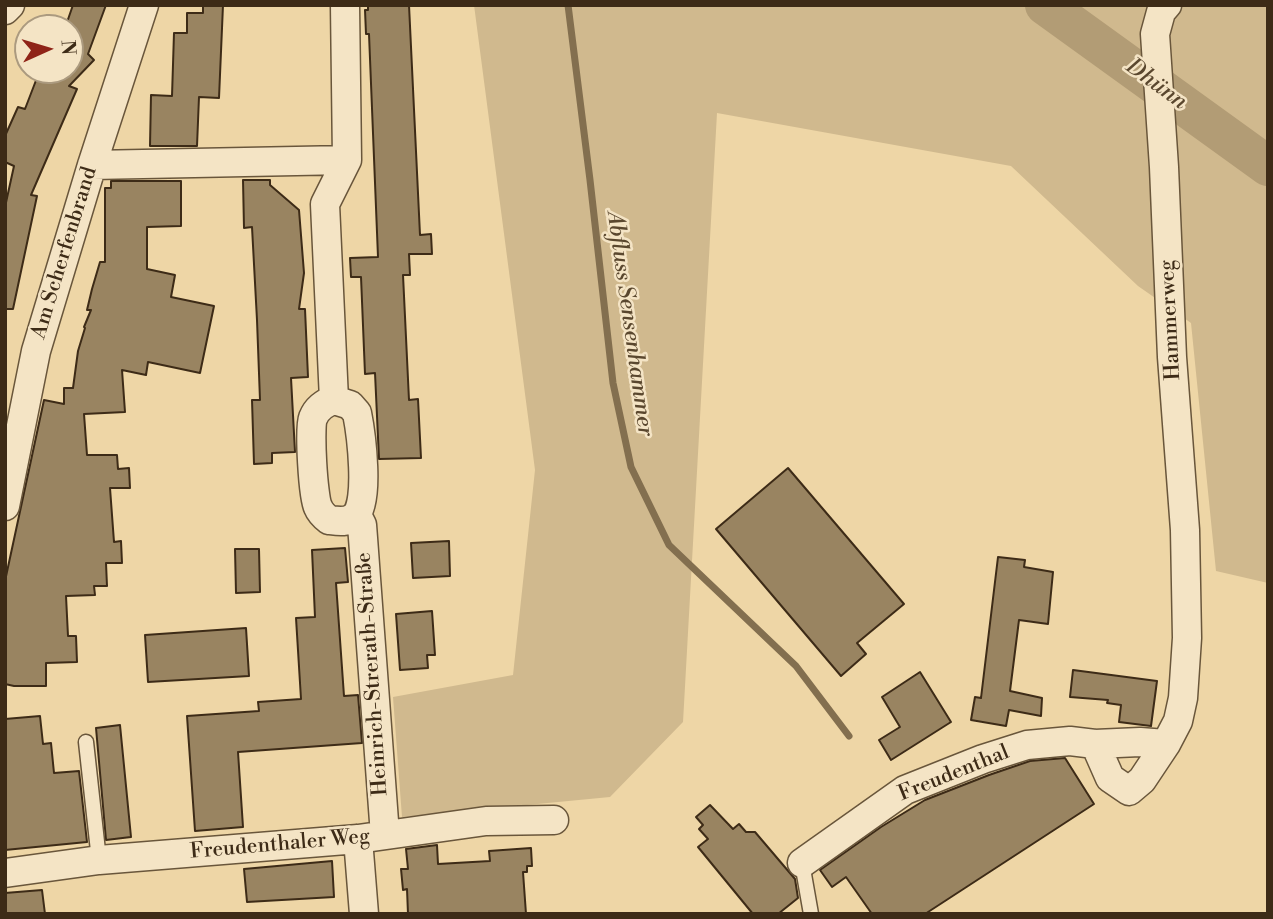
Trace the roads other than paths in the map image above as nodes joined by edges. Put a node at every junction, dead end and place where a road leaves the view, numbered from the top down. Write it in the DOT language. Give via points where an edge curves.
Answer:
graph roads {
  1 [pos="10,5"];
  2 [pos="144,5"];
  3 [pos="345,5"];
  4 [pos="1167,5"];
  5 [pos="5,10"];
  6 [pos="347,160"];
  7 [pos="92,165"];
  8 [pos="334,400"];
  9 [pos="5,506"];
  10 [pos="357,515"];
  11 [pos="86,742"];
  12 [pos="1095,744"];
  13 [pos="1166,744"];
  14 [pos="554,820"];
  15 [pos="371,837"];
  16 [pos="99,860"];
  17 [pos="802,863"];
  18 [pos="5,873"];
  19 [pos="364,914"];
  20 [pos="810,914"];
  1 -- 5 [label="street"];
  2 -- 7 [label="street, Am Scherfenbrand"];
  3 -- 6 [label="street"];
  4 -- 13 [label="street, Hammerweg" via="1155,34 1185,530 1187,638 1183,698"];
  6 -- 7 [label="street"];
  6 -- 8 [label="street" via="325,204"];
  7 -- 9 [label="street, Am Scherfenbrand" via="36,351"];
  8 -- 10 [label="street, Heinrich-Strerath-Straße" via="357,412 363,497"];
  8 -- 10 [label="street" via="325,403 312,419 317,506 329,520 350,520"];
  10 -- 15 [label="street, Heinrich-Strerath-Straße" via="363,538"];
  11 -- 16 [label="lane"];
  12 -- 13 [label="street, Freudenthal"];
  12 -- 13 [label="street" via="1111,778 1129,791"];
  12 -- 17 [label="street, Freudenthal" via="1027,745 905,790"];
  14 -- 15 [label="street, Freudenthaler Weg" via="486,821"];
  15 -- 16 [label="street, Freudenthaler Weg"];
  15 -- 19 [label="street, Heinrich-Strerath-Straße"];
  16 -- 18 [label="street, Freudenthaler Weg"];
  17 -- 20 [label="lane, Freudenthal"];
}
